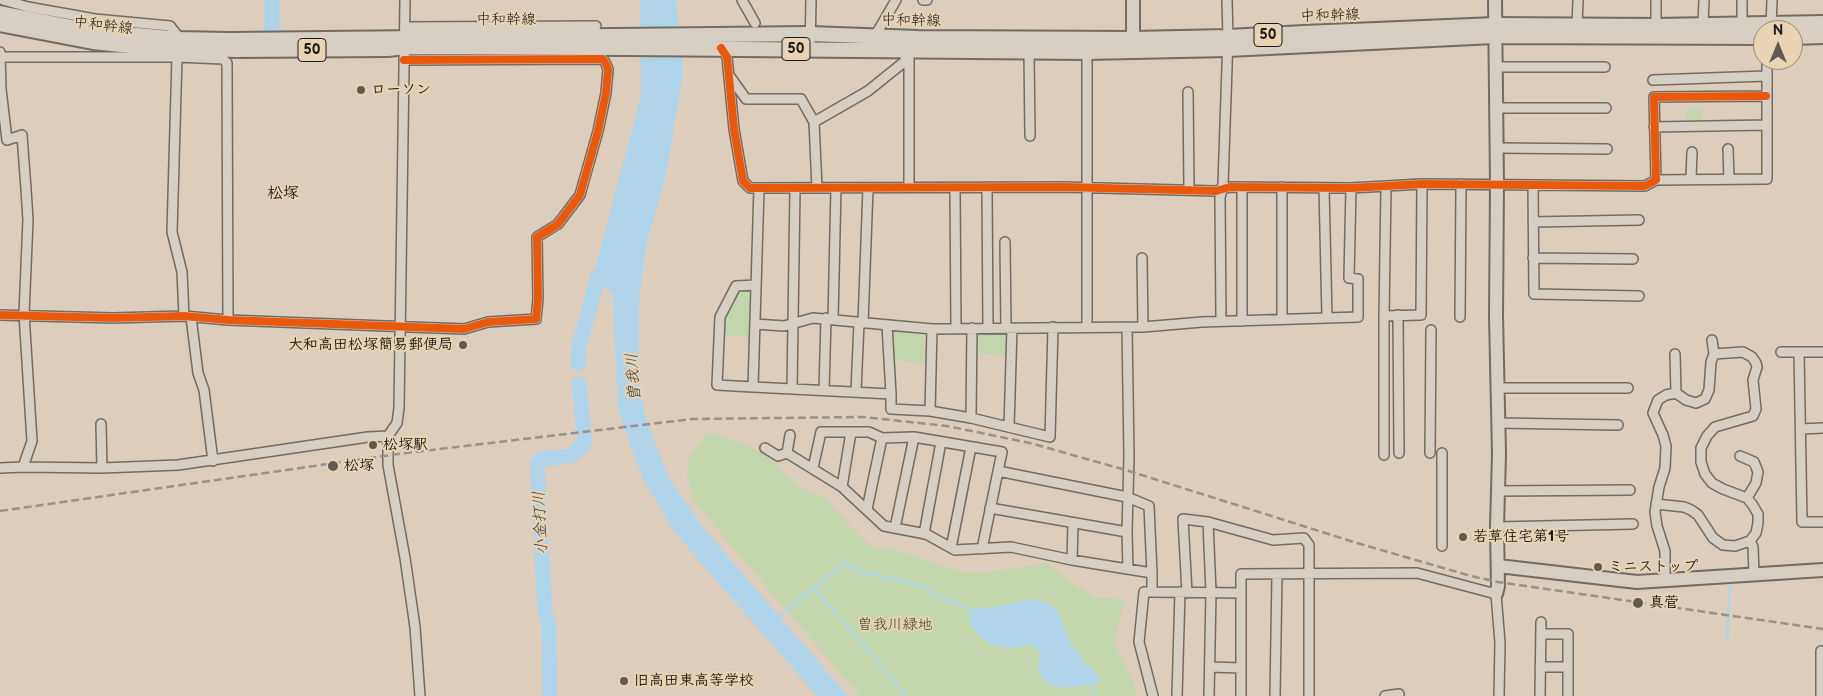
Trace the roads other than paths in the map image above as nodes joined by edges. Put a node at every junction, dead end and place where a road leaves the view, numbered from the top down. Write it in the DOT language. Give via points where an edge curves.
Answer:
graph roads {
  1 [pos="3,0"];
  2 [pos="405,0"];
  3 [pos="742,0"];
  4 [pos="811,0"];
  5 [pos="896,0"];
  6 [pos="923,0"];
  7 [pos="927,0"];
  8 [pos="1133,0"];
  9 [pos="1227,0"];
  10 [pos="1495,0"];
  11 [pos="1578,0"];
  12 [pos="1656,0"];
  13 [pos="1704,0"];
  14 [pos="1742,0"];
  15 [pos="1772,0"];
  16 [pos="0,13"];
  17 [pos="1771,20"];
  18 [pos="755,23"];
  19 [pos="1823,23"];
  20 [pos="0,24"];
  21 [pos="1742,24"];
  22 [pos="1703,25"];
  23 [pos="1753,25"];
  24 [pos="1803,25"];
  25 [pos="596,26"];
  26 [pos="1577,26"];
  27 [pos="1656,26"];
  28 [pos="1494,31"];
  29 [pos="810,34"];
  30 [pos="875,36"];
  31 [pos="1823,36"];
  32 [pos="1753,37"];
  33 [pos="1803,37"];
  34 [pos="1133,40"];
  35 [pos="405,43"];
  36 [pos="1228,43"];
  37 [pos="717,44"];
  38 [pos="909,44"];
  39 [pos="180,48"];
  40 [pos="235,50"];
  41 [pos="810,50"];
  42 [pos="875,50"];
  43 [pos="1029,52"];
  44 [pos="1087,52"];
  45 [pos="0,55"];
  46 [pos="227,63"];
  47 [pos="1495,67"];
  48 [pos="1605,67"];
  49 [pos="1766,70"];
  50 [pos="728,75"];
  51 [pos="1766,76"];
  52 [pos="1654,80"];
  53 [pos="1188,92"];
  54 [pos="1766,96"];
  55 [pos="1496,108"];
  56 [pos="1606,108"];
  57 [pos="814,122"];
  58 [pos="1766,125"];
  59 [pos="1654,127"];
  60 [pos="1030,136"];
  61 [pos="1496,148"];
  62 [pos="1607,149"];
  63 [pos="1728,150"];
  64 [pos="1692,152"];
  65 [pos="1691,179"];
  66 [pos="1729,179"];
  67 [pos="1656,180"];
  68 [pos="1422,184"];
  69 [pos="1462,184"];
  70 [pos="1497,184"];
  71 [pos="1533,185"];
  72 [pos="909,187"];
  73 [pos="1242,187"];
  74 [pos="1282,187"];
  75 [pos="1386,187"];
  76 [pos="759,188"];
  77 [pos="817,188"];
  78 [pos="836,188"];
  79 [pos="868,188"];
  80 [pos="955,188"];
  81 [pos="987,188"];
  82 [pos="1088,188"];
  83 [pos="1324,188"];
  84 [pos="1351,188"];
  85 [pos="795,189"];
  86 [pos="1189,190"];
  87 [pos="1221,190"];
  88 [pos="1639,220"];
  89 [pos="1533,222"];
  90 [pos="1005,242"];
  91 [pos="1142,258"];
  92 [pos="1533,258"];
  93 [pos="1633,259"];
  94 [pos="756,285"];
  95 [pos="1640,296"];
  96 [pos="24,314"];
  97 [pos="0,315"];
  98 [pos="1398,315"];
  99 [pos="1384,316"];
  100 [pos="188,317"];
  101 [pos="1327,317"];
  102 [pos="1460,317"];
  103 [pos="830,319"];
  104 [pos="1282,319"];
  105 [pos="228,320"];
  106 [pos="1242,321"];
  107 [pos="1221,322"];
  108 [pos="793,323"];
  109 [pos="861,323"];
  110 [pos="755,324"];
  111 [pos="887,325"];
  112 [pos="400,326"];
  113 [pos="1053,327"];
  114 [pos="1087,327"];
  115 [pos="1127,327"];
  116 [pos="1142,327"];
  117 [pos="956,328"];
  118 [pos="972,328"];
  119 [pos="988,328"];
  120 [pos="1009,328"];
  121 [pos="932,329"];
  122 [pos="1431,330"];
  123 [pos="1712,340"];
  124 [pos="1781,352"];
  125 [pos="1799,352"];
  126 [pos="1823,352"];
  127 [pos="1675,354"];
  128 [pos="1714,354"];
  129 [pos="753,387"];
  130 [pos="1498,388"];
  131 [pos="1628,388"];
  132 [pos="792,389"];
  133 [pos="824,390"];
  134 [pos="856,391"];
  135 [pos="1676,393"];
  136 [pos="891,394"];
  137 [pos="930,411"];
  138 [pos="971,418"];
  139 [pos="1498,423"];
  140 [pos="101,424"];
  141 [pos="1618,424"];
  142 [pos="1009,427"];
  143 [pos="1823,428"];
  144 [pos="1801,429"];
  145 [pos="851,432"];
  146 [pos="790,435"];
  147 [pos="388,436"];
  148 [pos="914,437"];
  149 [pos="882,438"];
  150 [pos="941,442"];
  151 [pos="971,447"];
  152 [pos="765,448"];
  153 [pos="787,453"];
  154 [pos="1399,453"];
  155 [pos="1430,453"];
  156 [pos="1442,453"];
  157 [pos="1384,455"];
  158 [pos="1740,456"];
  159 [pos="213,460"];
  160 [pos="23,467"];
  161 [pos="0,468"];
  162 [pos="102,468"];
  163 [pos="814,468"];
  164 [pos="998,471"];
  165 [pos="842,487"];
  166 [pos="1630,490"];
  167 [pos="1498,491"];
  168 [pos="1127,497"];
  169 [pos="1748,498"];
  170 [pos="1656,504"];
  171 [pos="990,508"];
  172 [pos="867,509"];
  173 [pos="1208,522"];
  174 [pos="1823,522"];
  175 [pos="1073,524"];
  176 [pos="1633,524"];
  177 [pos="1496,527"];
  178 [pos="895,528"];
  179 [pos="1127,532"];
  180 [pos="924,534"];
  181 [pos="1750,541"];
  182 [pos="1442,546"];
  183 [pos="952,548"];
  184 [pos="982,549"];
  185 [pos="1072,560"];
  186 [pos="1498,566"];
  187 [pos="1128,569"];
  188 [pos="1823,570"];
  189 [pos="1152,573"];
  190 [pos="1277,574"];
  191 [pos="1309,574"];
  192 [pos="1754,574"];
  193 [pos="1665,580"];
  194 [pos="1152,592"];
  195 [pos="1183,592"];
  196 [pos="1211,592"];
  197 [pos="1241,593"];
  198 [pos="1496,594"];
  199 [pos="1540,622"];
  200 [pos="1540,634"];
  201 [pos="1821,652"];
  202 [pos="1210,667"];
  203 [pos="1540,667"];
  204 [pos="1568,667"];
  205 [pos="1242,668"];
  206 [pos="419,694"];
  207 [pos="1153,696"];
  208 [pos="1177,696"];
  209 [pos="1209,696"];
  210 [pos="1241,696"];
  211 [pos="1276,696"];
  212 [pos="1309,696"];
  213 [pos="1386,696"];
  214 [pos="1399,696"];
  215 [pos="1499,696"];
  216 [pos="1540,696"];
  217 [pos="1568,696"];
  218 [pos="1821,696"];
  1 -- 39 [label="street" via="96,19 170,26"];
  2 -- 35 [label="street"];
  3 -- 18 [label="street"];
  4 -- 29 [label="street"];
  5 -- 30 [label="street"];
  6 -- 7 [label="street"];
  8 -- 34 [label="street"];
  9 -- 36 [label="street"];
  10 -- 28 [label="street"];
  11 -- 26 [label="street"];
  12 -- 27 [label="street"];
  13 -- 22 [label="street"];
  14 -- 21 [label="street"];
  15 -- 17 [label="street"];
  16 -- 39 [label="main road, 中和幹線 / 50"];
  19 -- 24 [label="main road, 中和幹線 / 50"];
  20 -- 39 [label="main road, 中和幹線 / 50" via="93,42"];
  21 -- 22 [label="main road, 中和幹線 / 50"];
  21 -- 23 [label="main road, 中和幹線 / 50"];
  22 -- 27 [label="main road, 中和幹線 / 50"];
  25 -- 35 [label="street"];
  26 -- 27 [label="main road, 中和幹線 / 50"];
  26 -- 28 [label="main road, 中和幹線 / 50"];
  28 -- 32 [label="main road, 中和幹線 / 50"];
  28 -- 36 [label="main road, 中和幹線 / 50" via="1304,33"];
  28 -- 47 [label="street"];
  29 -- 30 [label="main road, 中和幹線 / 50"];
  29 -- 37 [label="main road, 中和幹線 / 50"];
  29 -- 41 [label="street"];
  30 -- 38 [label="main road, 中和幹線 / 50"];
  30 -- 42 [label="street"];
  31 -- 33 [label="main road"];
  34 -- 36 [label="main road, 中和幹線 / 50"];
  34 -- 38 [label="main road, 中和幹線 / 50"];
  35 -- 37 [label="main road, 中和幹線 / 50"];
  35 -- 39 [label="main road, 中和幹線 / 50" via="282,40"];
  35 -- 40 [label="main road, 中和幹線 / 50" via="388,49"];
  35 -- 112 [label="street"];
  35 -- 112 [label="street" via="603,59 608,69 598,131 580,195 558,224 537,237 536,319 488,322 464,329"];
  36 -- 44 [label="main road, 中和幹線 / 50"];
  36 -- 87 [label="street"];
  37 -- 41 [label="main road, 中和幹線 / 50"];
  37 -- 50 [label="street" via="727,57"];
  38 -- 42 [label="main road, 中和幹線 / 50"];
  38 -- 43 [label="main road, 中和幹線 / 50"];
  38 -- 57 [label="street" via="904,62 868,92"];
  38 -- 72 [label="street"];
  39 -- 40 [label="main road, 中和幹線 / 50"];
  39 -- 45 [label="street"];
  39 -- 46 [label="street" via="223,59"];
  39 -- 100 [label="street" via="172,232"];
  40 -- 46 [label="street"];
  41 -- 42 [label="main road, 中和幹線 / 50"];
  43 -- 44 [label="main road, 中和幹線 / 50"];
  43 -- 60 [label="street"];
  44 -- 82 [label="street"];
  45 -- 96 [label="street" via="7,140 22,135 28,220"];
  46 -- 105 [label="street"];
  47 -- 48 [label="street"];
  47 -- 55 [label="street"];
  49 -- 51 [label="street"];
  50 -- 57 [label="street" via="746,98 801,99"];
  50 -- 76 [label="street" via="743,181 750,188"];
  51 -- 52 [label="street"];
  51 -- 54 [label="street"];
  53 -- 86 [label="street"];
  54 -- 58 [label="street"];
  54 -- 59 [label="street" via="1654,97"];
  55 -- 56 [label="street"];
  55 -- 61 [label="street"];
  57 -- 77 [label="street"];
  58 -- 59 [label="street"];
  58 -- 66 [label="street" via="1767,178"];
  59 -- 67 [label="street"];
  61 -- 62 [label="street"];
  61 -- 70 [label="street"];
  63 -- 66 [label="street"];
  64 -- 65 [label="street"];
  65 -- 66 [label="street"];
  65 -- 67 [label="street"];
  67 -- 71 [label="street" via="1645,186"];
  68 -- 69 [label="street"];
  68 -- 75 [label="street"];
  68 -- 98 [label="street" via="1421,315"];
  69 -- 70 [label="street"];
  69 -- 102 [label="street"];
  70 -- 71 [label="street"];
  70 -- 130 [label="street"];
  71 -- 89 [label="street"];
  72 -- 79 [label="street"];
  72 -- 80 [label="street"];
  73 -- 74 [label="street"];
  73 -- 87 [label="street"];
  73 -- 106 [label="street"];
  74 -- 83 [label="street"];
  74 -- 104 [label="street"];
  75 -- 84 [label="street"];
  75 -- 99 [label="street"];
  76 -- 85 [label="street"];
  76 -- 94 [label="street"];
  77 -- 78 [label="street"];
  77 -- 85 [label="street"];
  78 -- 79 [label="street"];
  78 -- 103 [label="street"];
  79 -- 109 [label="street"];
  80 -- 81 [label="street"];
  80 -- 117 [label="street"];
  81 -- 82 [label="street"];
  81 -- 119 [label="street"];
  82 -- 86 [label="street"];
  82 -- 114 [label="street"];
  83 -- 84 [label="street"];
  83 -- 101 [label="street"];
  84 -- 101 [label="street" via="1349,278 1358,279 1358,317"];
  85 -- 108 [label="street"];
  86 -- 87 [label="street"];
  87 -- 107 [label="street"];
  88 -- 89 [label="street"];
  89 -- 92 [label="street"];
  90 -- 120 [label="street"];
  91 -- 116 [label="street"];
  92 -- 93 [label="street"];
  92 -- 95 [label="street" via="1534,294"];
  94 -- 110 [label="street"];
  94 -- 129 [label="street" via="736,286 720,318 717,385"];
  96 -- 97 [label="street"];
  96 -- 100 [label="street"];
  96 -- 160 [label="street" via="32,441"];
  98 -- 99 [label="street"];
  98 -- 154 [label="street"];
  99 -- 157 [label="street"];
  100 -- 105 [label="street"];
  100 -- 159 [label="street" via="204,390"];
  101 -- 104 [label="street"];
  103 -- 108 [label="street" via="814,318"];
  103 -- 109 [label="street"];
  103 -- 133 [label="street"];
  104 -- 106 [label="street"];
  105 -- 112 [label="street"];
  106 -- 107 [label="street"];
  107 -- 116 [label="street"];
  108 -- 110 [label="street" via="784,326"];
  108 -- 132 [label="street"];
  109 -- 111 [label="street"];
  109 -- 134 [label="street"];
  110 -- 129 [label="street"];
  111 -- 121 [label="street"];
  111 -- 136 [label="street"];
  112 -- 147 [label="street" via="399,408 397,423"];
  113 -- 114 [label="street"];
  113 -- 120 [label="street"];
  113 -- 142 [label="street" via="1050,437"];
  114 -- 115 [label="street"];
  115 -- 116 [label="street"];
  115 -- 168 [label="street"];
  117 -- 118 [label="street"];
  117 -- 121 [label="street"];
  118 -- 119 [label="street"];
  118 -- 138 [label="street"];
  119 -- 120 [label="street"];
  120 -- 142 [label="street"];
  121 -- 137 [label="street"];
  122 -- 155 [label="street"];
  123 -- 128 [label="street"];
  124 -- 125 [label="street"];
  125 -- 126 [label="street"];
  125 -- 144 [label="street"];
  127 -- 135 [label="street"];
  128 -- 135 [label="street" via="1705,398 1696,403"];
  128 -- 169 [label="street" via="1744,352 1752,357 1757,367 1752,380 1756,409 1753,416 1715,427 1701,448 1701,462 1712,483"];
  129 -- 132 [label="street"];
  130 -- 131 [label="street"];
  130 -- 139 [label="street"];
  132 -- 133 [label="street"];
  133 -- 134 [label="street"];
  134 -- 136 [label="street"];
  135 -- 170 [label="street" via="1658,400 1654,413 1666,446 1665,468"];
  136 -- 137 [label="street" via="890,409"];
  137 -- 138 [label="street"];
  138 -- 142 [label="street"];
  139 -- 141 [label="street"];
  139 -- 167 [label="street"];
  140 -- 162 [label="street"];
  143 -- 144 [label="street"];
  144 -- 174 [label="street" via="1802,522"];
  145 -- 149 [label="street" via="870,432"];
  145 -- 163 [label="street" via="821,432"];
  145 -- 165 [label="street"];
  146 -- 153 [label="street"];
  147 -- 159 [label="street"];
  147 -- 206 [label="street" via="388,465 414,617"];
  148 -- 149 [label="street"];
  148 -- 150 [label="street"];
  148 -- 178 [label="street"];
  149 -- 172 [label="street"];
  150 -- 151 [label="street"];
  150 -- 180 [label="street"];
  151 -- 164 [label="street" via="1002,452"];
  151 -- 183 [label="street"];
  152 -- 153 [label="street" via="778,456"];
  153 -- 163 [label="street"];
  156 -- 182 [label="street"];
  158 -- 169 [label="street" via="1754,462 1758,472"];
  159 -- 162 [label="street"];
  160 -- 161 [label="street"];
  160 -- 162 [label="street"];
  163 -- 165 [label="street"];
  164 -- 168 [label="street"];
  164 -- 171 [label="street"];
  165 -- 172 [label="street"];
  166 -- 167 [label="street"];
  167 -- 177 [label="street"];
  168 -- 179 [label="street"];
  168 -- 189 [label="street" via="1149,506"];
  169 -- 181 [label="street" via="1758,519 1756,533"];
  170 -- 181 [label="street" via="1692,510 1713,538 1723,545 1735,546"];
  170 -- 193 [label="street" via="1657,526 1665,551"];
  171 -- 175 [label="street"];
  171 -- 184 [label="street"];
  172 -- 178 [label="street" via="884,526"];
  173 -- 191 [label="street" via="1273,540 1304,538 1309,545"];
  173 -- 195 [label="street" via="1183,519"];
  173 -- 196 [label="street"];
  175 -- 179 [label="street"];
  175 -- 185 [label="street"];
  176 -- 177 [label="street"];
  177 -- 186 [label="street"];
  178 -- 180 [label="street"];
  179 -- 187 [label="street"];
  180 -- 183 [label="street"];
  181 -- 192 [label="street"];
  183 -- 184 [label="street"];
  184 -- 185 [label="street" via="1011,547"];
  185 -- 187 [label="street"];
  186 -- 193 [label="street" via="1637,582"];
  186 -- 198 [label="street"];
  187 -- 189 [label="street"];
  188 -- 192 [label="street"];
  189 -- 194 [label="street"];
  190 -- 191 [label="street"];
  190 -- 197 [label="street" via="1241,574"];
  190 -- 211 [label="street"];
  191 -- 198 [label="street" via="1417,573"];
  191 -- 212 [label="street"];
  192 -- 193 [label="street"];
  194 -- 195 [label="street"];
  194 -- 207 [label="street" via="1144,592 1139,642"];
  195 -- 196 [label="street"];
  195 -- 208 [label="street"];
  196 -- 197 [label="street"];
  196 -- 202 [label="street"];
  197 -- 205 [label="street"];
  198 -- 215 [label="street" via="1500,643"];
  199 -- 200 [label="street"];
  200 -- 203 [label="street"];
  200 -- 204 [label="street" via="1568,634"];
  201 -- 218 [label="street"];
  202 -- 205 [label="street"];
  202 -- 209 [label="street"];
  203 -- 204 [label="street"];
  203 -- 216 [label="street"];
  204 -- 217 [label="street"];
  205 -- 210 [label="street"];
  213 -- 214 [label="street"];
}
